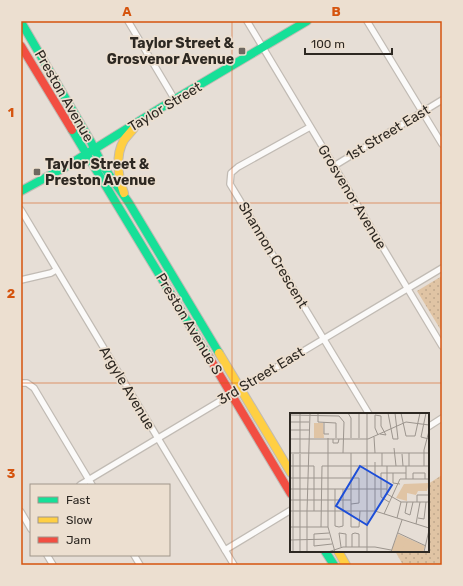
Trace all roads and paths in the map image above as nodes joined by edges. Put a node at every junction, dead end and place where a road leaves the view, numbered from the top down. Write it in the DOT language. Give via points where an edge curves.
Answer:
graph roads {
  1 [pos="128,21"];
  2 [pos="247,21"];
  3 [pos="308,21"];
  4 [pos="368,21"];
  5 [pos="21,22"];
  6 [pos="21,46"];
  7 [pos="263,48"];
  8 [pos="175,100"];
  9 [pos="442,100"];
  10 [pos="422,112"];
  11 [pos="141,120"];
  12 [pos="310,127"];
  13 [pos="442,144"];
  14 [pos="95,150"];
  15 [pos="86,155"];
  16 [pos="334,166"];
  17 [pos="21,191"];
  18 [pos="129,203"];
  19 [pos="21,210"];
  20 [pos="442,268"];
  21 [pos="56,270"];
  22 [pos="21,280"];
  23 [pos="407,288"];
  24 [pos="324,339"];
  25 [pos="442,346"];
  26 [pos="21,383"];
  27 [pos="240,388"];
  28 [pos="231,394"];
  29 [pos="367,413"];
  30 [pos="442,418"];
  31 [pos="429,426"];
  32 [pos="158,438"];
  33 [pos="290,471"];
  34 [pos="91,482"];
  35 [pos="290,492"];
  36 [pos="290,511"];
  37 [pos="21,512"];
  38 [pos="30,515"];
  39 [pos="25,518"];
  40 [pos="30,527"];
  41 [pos="225,550"];
  42 [pos="326,552"];
  43 [pos="339,552"];
  44 [pos="48,556"];
  45 [pos="135,556"];
  46 [pos="53,565"];
  47 [pos="140,565"];
  48 [pos="234,565"];
  49 [pos="334,565"];
  50 [pos="346,565"];
  1 -- 8 [label="street"];
  2 -- 7 [label="street, Grosvenor Avenue"];
  3 -- 7 [label="main road, Taylor Street"];
  4 -- 10 [label="street"];
  5 -- 14 [label="main road, Preston Avenue"];
  6 -- 15 [label="main road, Preston Avenue"];
  7 -- 8 [label="main road, Taylor Street"];
  7 -- 12 [label="street, Grosvenor Avenue"];
  8 -- 11 [label="main road, Taylor Street"];
  9 -- 10 [label="street, 1st Street East"];
  10 -- 13 [label="street"];
  10 -- 16 [label="street, 1st Street East"];
  11 -- 14 [label="main road, Taylor Street"];
  11 -- 18 [label="main road" via="124,141 118,162 121,186"];
  12 -- 16 [label="street, Grosvenor Avenue"];
  12 -- 24 [label="street, Shannon Crescent" via="238,167 231,173 230,184"];
  14 -- 15 [label="main road, Taylor Street"];
  14 -- 18 [label="main road, Preston Avenue S"];
  15 -- 17 [label="main road, Taylor Street"];
  15 -- 28 [label="main road, Preston Avenue S"];
  16 -- 23 [label="street, Grosvenor Avenue"];
  18 -- 27 [label="main road, Preston Avenue S"];
  19 -- 21 [label="street, Argyle Avenue"];
  20 -- 23 [label="street, 3rd Street East"];
  21 -- 22 [label="street"];
  21 -- 32 [label="street, Argyle Avenue"];
  23 -- 24 [label="street, 3rd Street East"];
  23 -- 25 [label="street, Grosvenor Avenue"];
  24 -- 27 [label="street, 3rd Street East"];
  24 -- 29 [label="street, Shannon Crescent"];
  26 -- 34 [label="street" via="27,383 34,388"];
  27 -- 28 [label="street, 3rd Street East"];
  27 -- 33 [label="main road, Preston Avenue S"];
  28 -- 32 [label="street, 3rd Street East"];
  28 -- 35 [label="main road, Preston Avenue S"];
  30 -- 31 [label="street"];
  32 -- 34 [label="street, 3rd Street East"];
  32 -- 41 [label="street, Argyle Avenue"];
  36 -- 41 [label="street"];
  37 -- 39 [label="street"];
  38 -- 39 [label="street"];
  39 -- 40 [label="street"];
  41 -- 48 [label="street, Argyle Avenue"];
  42 -- 49 [label="main road"];
  43 -- 50 [label="main road"];
  44 -- 46 [label="street"];
  45 -- 47 [label="street"];
}
